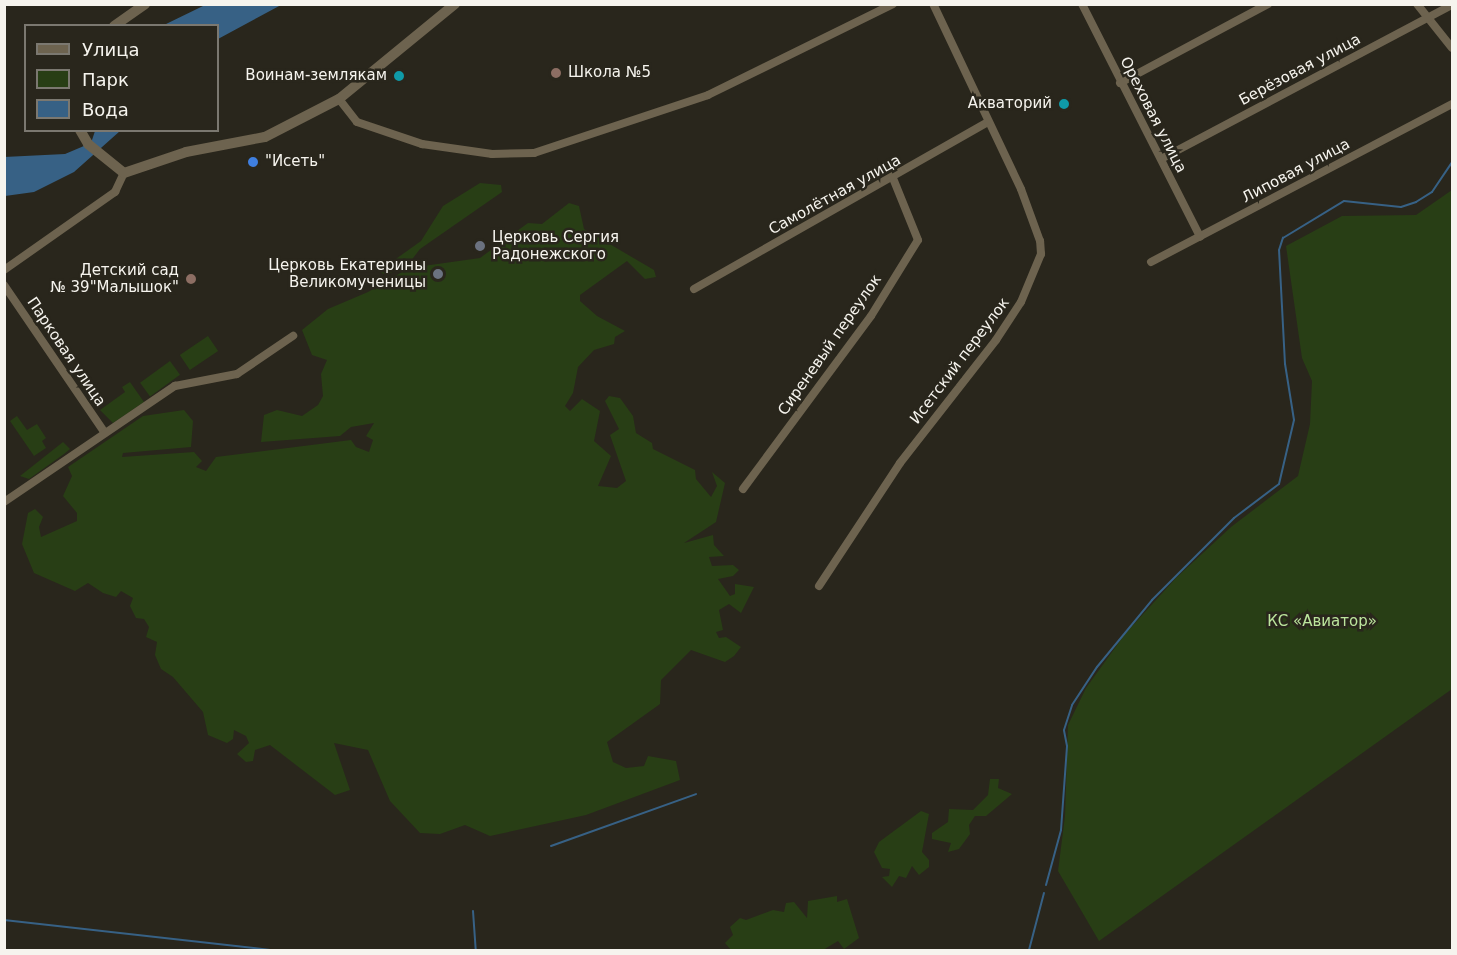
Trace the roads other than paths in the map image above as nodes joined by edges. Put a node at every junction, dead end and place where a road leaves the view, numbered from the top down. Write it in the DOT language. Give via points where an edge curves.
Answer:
graph roads {
  1 [pos="145,4"];
  2 [pos="456,4"];
  3 [pos="892,4"];
  4 [pos="933,4"];
  5 [pos="1268,4"];
  6 [pos="1417,4"];
  7 [pos="1082,5"];
  8 [pos="1452,5"];
  9 [pos="1428,18"];
  10 [pos="117,24"];
  11 [pos="1452,48"];
  12 [pos="1120,83"];
  13 [pos="339,99"];
  14 [pos="1452,104"];
  15 [pos="988,122"];
  16 [pos="81,132"];
  17 [pos="1161,159"];
  18 [pos="124,173"];
  19 [pos="893,178"];
  20 [pos="1200,237"];
  21 [pos="1151,262"];
  22 [pos="4,270"];
  23 [pos="4,285"];
  24 [pos="694,289"];
  25 [pos="293,336"];
  26 [pos="105,433"];
  27 [pos="743,489"];
  28 [pos="4,502"];
  29 [pos="819,586"];
  1 -- 10 [label="street"];
  2 -- 13 [label="street"];
  3 -- 13 [label="street" via="708,95 534,153 492,154 422,144 357,122"];
  4 -- 15 [label="street, Исетский переулок"];
  5 -- 12 [label="street"];
  6 -- 9 [label="street"];
  7 -- 12 [label="street, Ореховая улица"];
  8 -- 9 [label="street, Берёзовая улица"];
  9 -- 11 [label="street"];
  9 -- 17 [label="street, Берёзовая улица"];
  12 -- 17 [label="street, Ореховая улица"];
  13 -- 18 [label="street" via="265,137 186,152"];
  14 -- 20 [label="street, Липовая улица"];
  15 -- 19 [label="street, Самолётная улица"];
  15 -- 29 [label="street, Исетский переулок" via="1021,189 1040,241 1037,270 996,340 900,463"];
  16 -- 18 [label="street" via="88,144"];
  17 -- 20 [label="street, Ореховая улица"];
  18 -- 22 [label="street" via="115,192"];
  19 -- 24 [label="street, Самолётная улица"];
  19 -- 27 [label="street, Сиреневый переулок" via="918,240 871,316"];
  20 -- 21 [label="street, Липовая улица"];
  23 -- 26 [label="street, Парковая улица"];
  25 -- 26 [label="street" via="237,374 175,386"];
  26 -- 28 [label="street"];
}
